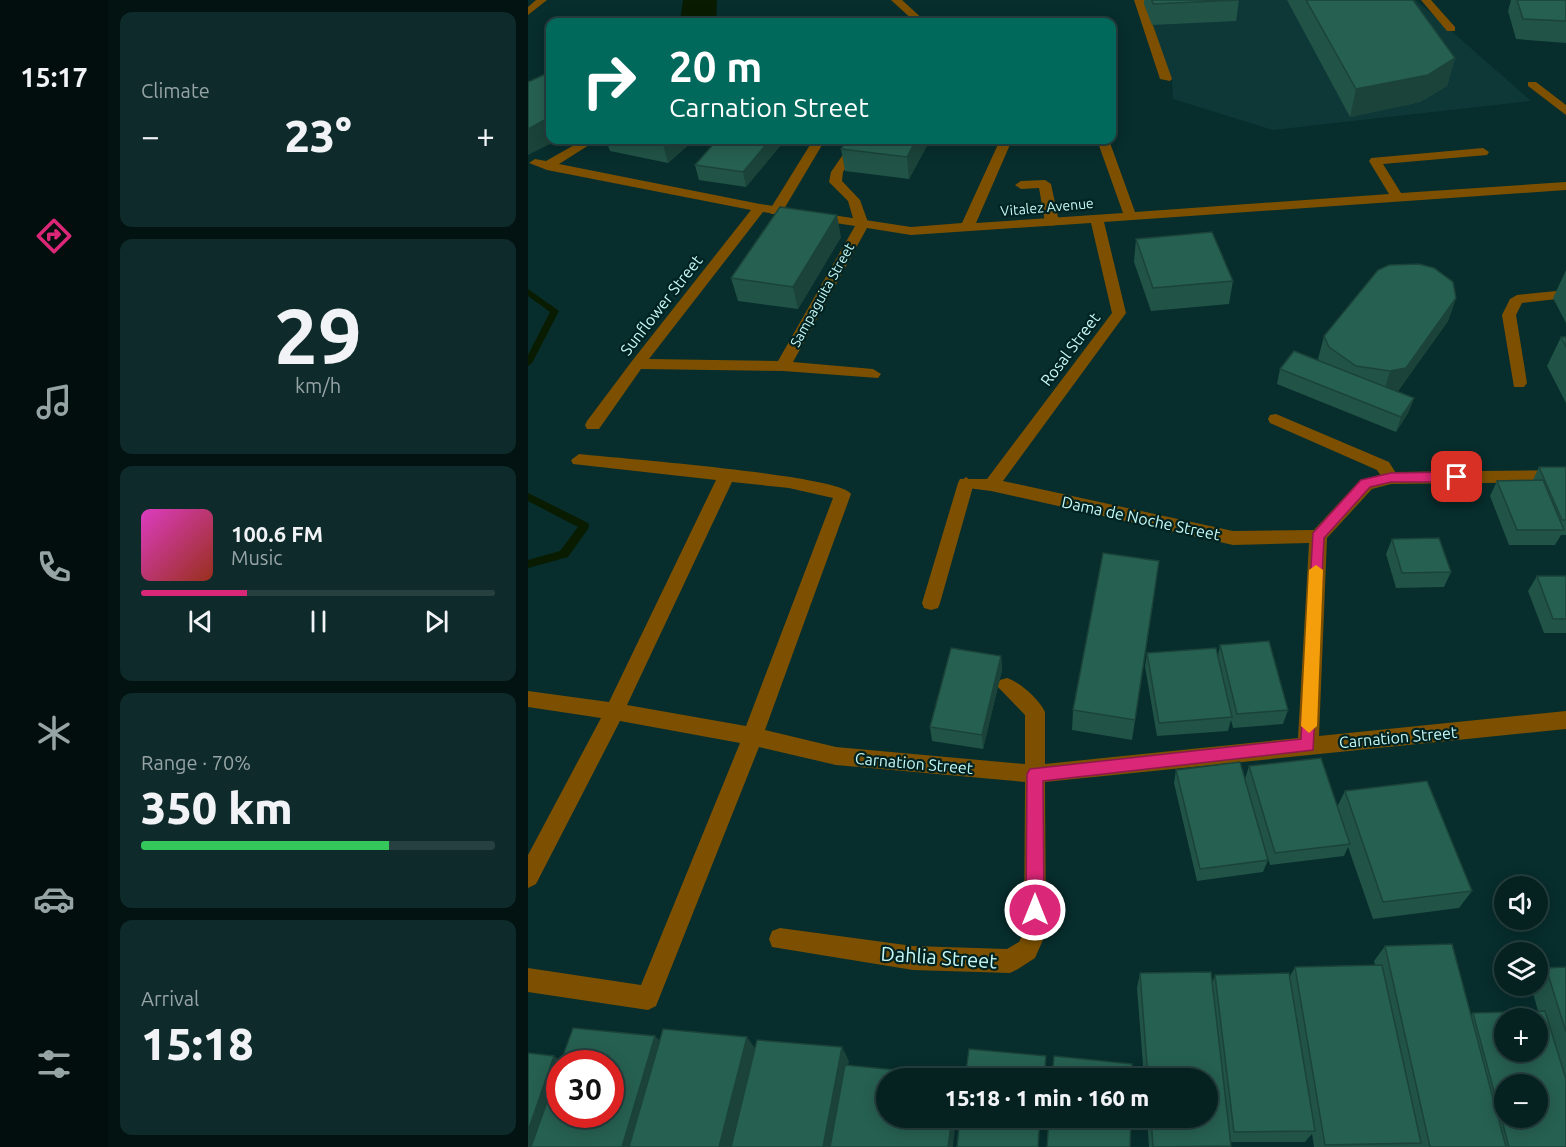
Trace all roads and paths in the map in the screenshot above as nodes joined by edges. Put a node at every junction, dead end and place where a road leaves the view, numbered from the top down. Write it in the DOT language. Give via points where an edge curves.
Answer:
graph roads {
  1 [pos="542,0"];
  2 [pos="896,0"];
  3 [pos="1139,0"];
  4 [pos="1426,0"];
  5 [pos="528,12"];
  6 [pos="916,18"];
  7 [pos="1451,29"];
  8 [pos="1166,79"];
  9 [pos="1532,84"];
  10 [pos="1566,111"];
  11 [pos="583,144"];
  12 [pos="817,144"];
  13 [pos="856,144"];
  14 [pos="1004,144"];
  15 [pos="1104,144"];
  16 [pos="1483,152"];
  17 [pos="1021,185"];
  18 [pos="1566,186"];
  19 [pos="1397,197"];
  20 [pos="760,208"];
  21 [pos="776,211"];
  22 [pos="1130,215"];
  23 [pos="1095,218"];
  24 [pos="1052,222"];
  25 [pos="862,225"];
  26 [pos="967,228"];
  27 [pos="1566,294"];
  28 [pos="637,364"];
  29 [pos="783,366"];
  30 [pos="873,374"];
  31 [pos="1519,383"];
  32 [pos="1276,419"];
  33 [pos="593,425"];
  34 [pos="579,460"];
  35 [pos="727,475"];
  36 [pos="1566,476"];
  37 [pos="1391,478"];
  38 [pos="991,485"];
  39 [pos="1318,536"];
  40 [pos="931,603"];
  41 [pos="1007,686"];
  42 [pos="528,699"];
  43 [pos="615,710"];
  44 [pos="1566,720"];
  45 [pos="753,735"];
  46 [pos="1308,745"];
  47 [pos="1035,774"];
  48 [pos="528,877"];
  49 [pos="780,939"];
  50 [pos="528,980"];
  1 -- 5 [label="street"];
  2 -- 6 [label="street"];
  3 -- 8 [label="street"];
  4 -- 7 [label="street"];
  9 -- 10 [label="street"];
  11 -- 20 [label="street, Vitalez Avenue" via="541,164"];
  12 -- 21 [label="street"];
  13 -- 25 [label="street" via="837,172 835,182 859,205"];
  14 -- 26 [label="street"];
  15 -- 22 [label="street"];
  16 -- 19 [label="street" via="1375,161"];
  17 -- 24 [label="street" via="1045,184"];
  18 -- 19 [label="street, Vitalez Avenue"];
  19 -- 22 [label="street, Vitalez Avenue"];
  20 -- 21 [label="street, Vitalez Avenue"];
  20 -- 28 [label="street, Sunflower Street"];
  21 -- 25 [label="street, Vitalez Avenue"];
  22 -- 23 [label="street, Vitalez Avenue"];
  23 -- 24 [label="street, Vitalez Avenue"];
  23 -- 38 [label="street, Rosal Street" via="1119,313"];
  24 -- 26 [label="street, Vitalez Avenue"];
  25 -- 26 [label="street, Vitalez Avenue" via="911,231"];
  25 -- 29 [label="street, Sampaguita Street"];
  27 -- 31 [label="street" via="1517,299 1509,315"];
  28 -- 29 [label="street, Sampaguita Street"];
  28 -- 33 [label="street, Sunflower Street"];
  29 -- 30 [label="street, Sampaguita Street"];
  32 -- 37 [label="street" via="1383,466"];
  34 -- 35 [label="street"];
  35 -- 43 [label="street"];
  35 -- 45 [label="street" via="789,482 843,494"];
  36 -- 37 [label="street"];
  37 -- 39 [label="street" via="1365,484"];
  38 -- 39 [label="street, Dama de Noche Street" via="1233,538"];
  38 -- 40 [label="street, Dama de Noche Street" via="966,483"];
  39 -- 46 [label="street"];
  41 -- 47 [label="street, Dahlia Street" via="1035,712"];
  42 -- 43 [label="street, Carnation Street"];
  43 -- 45 [label="street, Carnation Street"];
  43 -- 48 [label="street"];
  44 -- 46 [label="street, Carnation Street"];
  45 -- 47 [label="street, Carnation Street" via="836,756"];
  45 -- 50 [label="street" via="648,998"];
  46 -- 47 [label="street, Carnation Street"];
  47 -- 49 [label="street, Dahlia Street" via="1035,933 1027,950 1010,962 913,958"];
}
